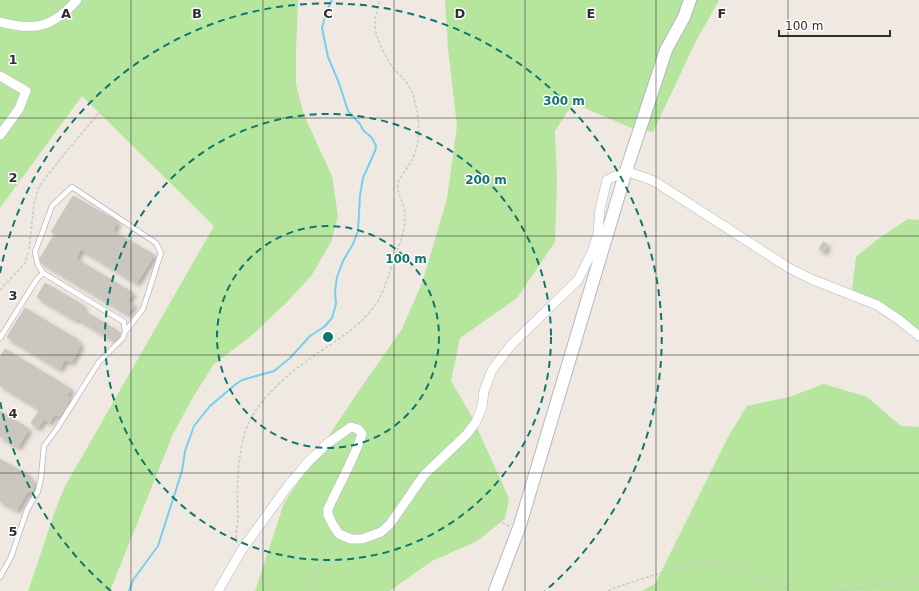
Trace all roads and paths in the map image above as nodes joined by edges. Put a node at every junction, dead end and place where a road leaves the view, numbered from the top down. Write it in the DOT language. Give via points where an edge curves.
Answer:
graph roads {
  1 [pos="77,0"];
  2 [pos="380,0"];
  3 [pos="690,0"];
  4 [pos="0,22"];
  5 [pos="0,76"];
  6 [pos="99,113"];
  7 [pos="0,135"];
  8 [pos="626,171"];
  9 [pos="43,273"];
  10 [pos="0,290"];
  11 [pos="125,332"];
  12 [pos="919,336"];
  13 [pos="0,338"];
  14 [pos="422,476"];
  15 [pos="520,525"];
  16 [pos="336,529"];
  17 [pos="239,554"];
  18 [pos="0,576"];
  19 [pos="919,579"];
  20 [pos="218,591"];
  21 [pos="311,591"];
  22 [pos="495,591"];
  23 [pos="608,591"];
  24 [pos="792,591"];
  25 [pos="837,591"];
  1 -- 4 [label="street" via="55,20 42,26 15,26"];
  2 -- 17 [label="path" via="375,25 376,34 394,68 408,83 418,119 418,144 398,184 405,207 403,231 381,295 368,315 346,335 306,361 272,390 251,416 243,438 237,496 236,540"];
  3 -- 8 [label="street" via="666,50"];
  5 -- 7 [label="street" via="26,91 20,109"];
  6 -- 10 [label="path" via="40,186 34,204 25,263"];
  8 -- 12 [label="street" via="654,181 789,268 885,309"];
  8 -- 14 [label="street" via="607,180 600,209 598,233 578,280 511,345 492,370 476,422 466,435"];
  8 -- 15 [label="street"];
  9 -- 11 [label="lane" via="124,322"];
  9 -- 11 [label="lane" via="35,252 52,206 72,187 156,243 161,253 143,309"];
  9 -- 13 [label="lane"];
  11 -- 18 [label="lane" via="123,338 99,362 44,446 38,492 27,510 11,557"];
  14 -- 15 [label="path" via="448,489 489,516 514,528"];
  14 -- 16 [label="street" via="400,511 381,532 362,539 351,539 339,534"];
  15 -- 22 [label="street"];
  16 -- 17 [label="street" via="328,515 328,509 356,453 362,434 358,429 351,427 328,443 308,462"];
  16 -- 21 [label="path"];
  17 -- 20 [label="street"];
  19 -- 25 [label="path"];
  23 -- 24 [label="path" via="685,565 716,561"];
}
